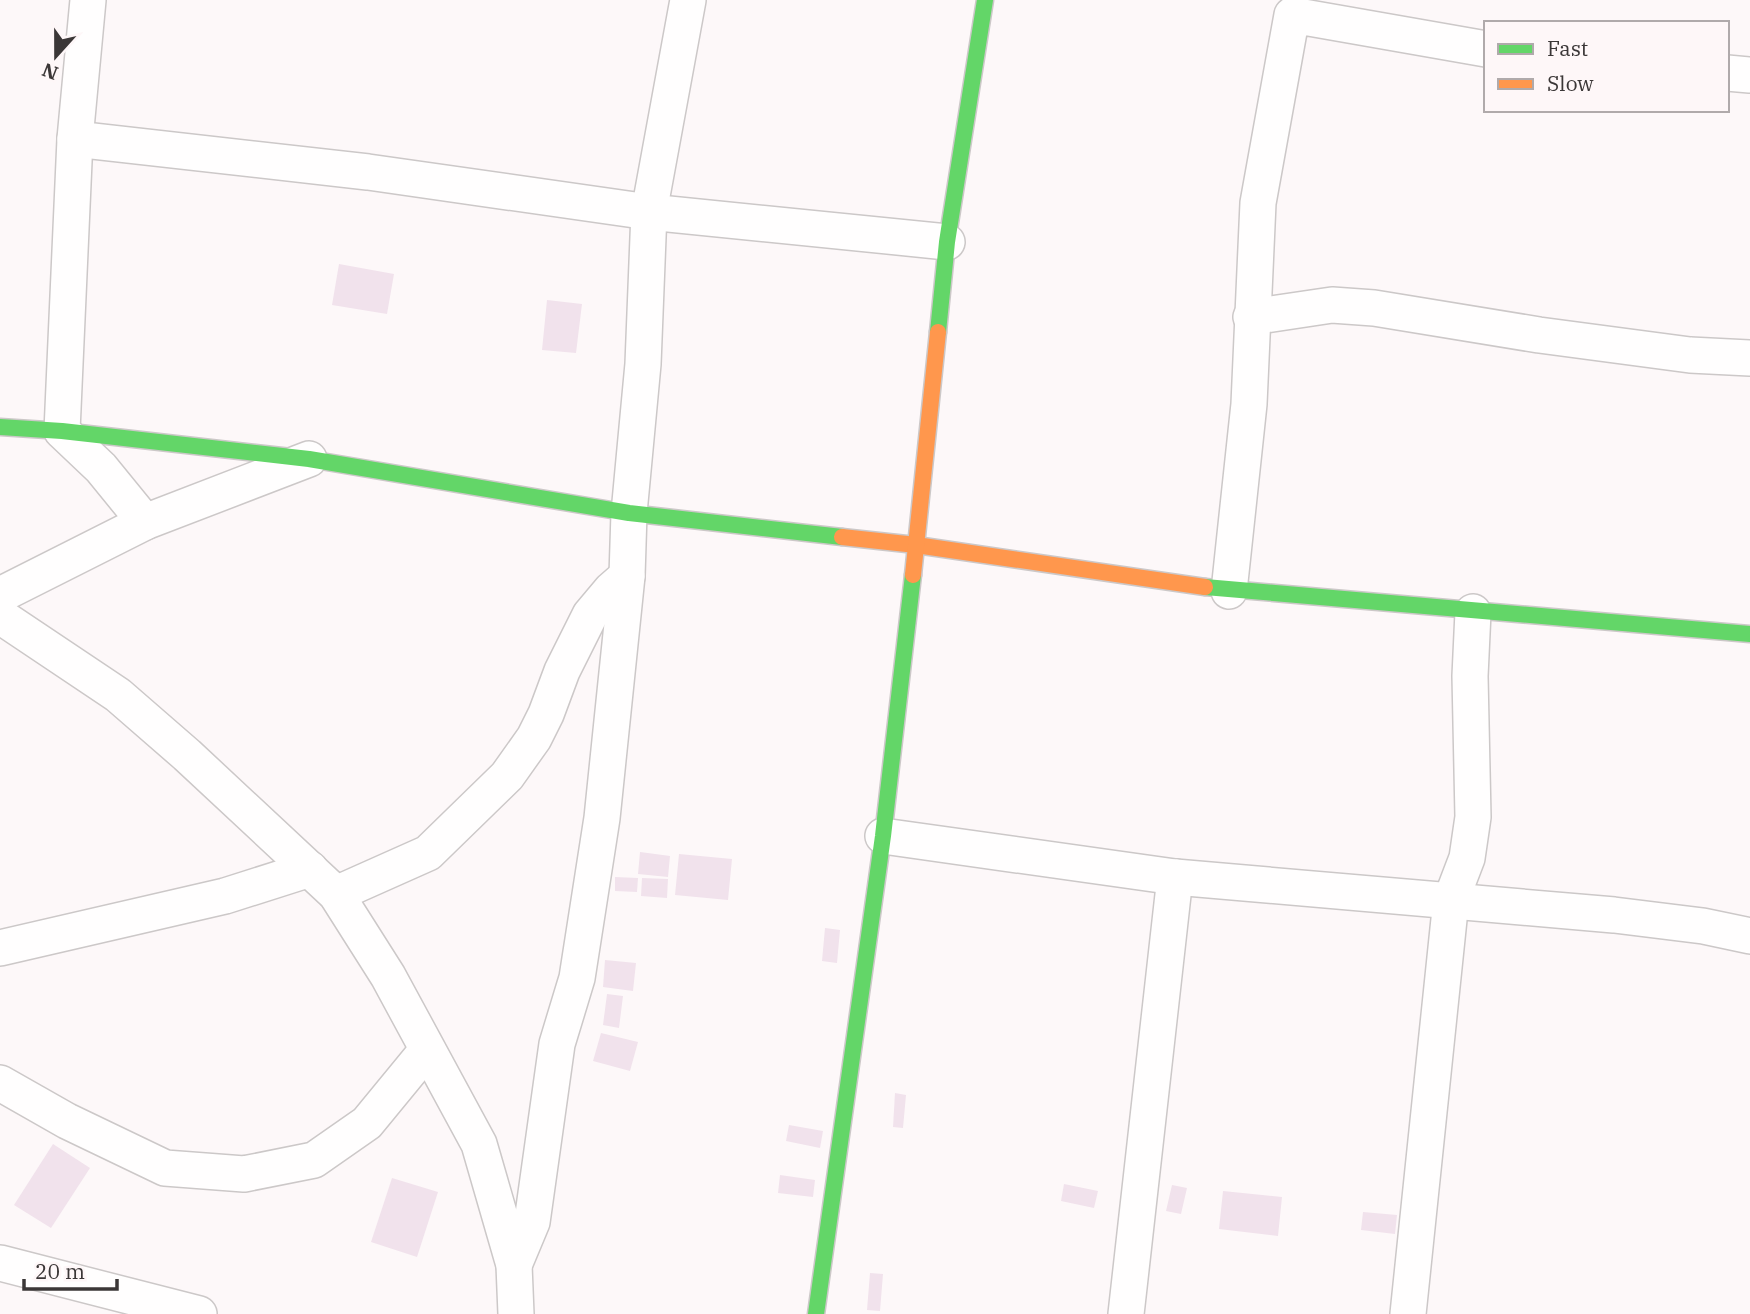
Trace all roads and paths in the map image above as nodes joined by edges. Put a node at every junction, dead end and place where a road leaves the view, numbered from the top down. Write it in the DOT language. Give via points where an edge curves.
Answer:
graph roads {
  1 [pos="88,0"];
  2 [pos="688,0"];
  3 [pos="985,0"];
  4 [pos="1293,8"];
  5 [pos="1484,49"];
  6 [pos="1729,73"];
  7 [pos="1750,75"];
  8 [pos="75,139"];
  9 [pos="649,212"];
  10 [pos="947,242"];
  11 [pos="1251,317"];
  12 [pos="1750,358"];
  13 [pos="0,427"];
  14 [pos="62,431"];
  15 [pos="309,459"];
  16 [pos="629,513"];
  17 [pos="145,522"];
  18 [pos="916,545"];
  19 [pos="627,576"];
  20 [pos="1229,591"];
  21 [pos="0,595"];
  22 [pos="1473,612"];
  23 [pos="0,616"];
  24 [pos="1750,634"];
  25 [pos="883,836"];
  26 [pos="310,869"];
  27 [pos="1175,877"];
  28 [pos="336,894"];
  29 [pos="1451,900"];
  30 [pos="1750,936"];
  31 [pos="0,948"];
  32 [pos="427,1050"];
  33 [pos="0,1083"];
  34 [pos="1,1265"];
  35 [pos="514,1265"];
  36 [pos="199,1314"];
  37 [pos="516,1314"];
  38 [pos="816,1314"];
  39 [pos="1126,1314"];
  40 [pos="1408,1314"];
  1 -- 8 [label="street"];
  2 -- 9 [label="street"];
  3 -- 10 [label="street"];
  4 -- 5 [label="street"];
  4 -- 11 [label="street" via="1258,203"];
  6 -- 7 [label="street"];
  8 -- 9 [label="street" via="368,172"];
  8 -- 14 [label="street"];
  9 -- 10 [label="street"];
  9 -- 16 [label="street" via="643,364"];
  10 -- 18 [label="street"];
  11 -- 12 [label="street" via="1332,305 1360,307 1690,355"];
  11 -- 20 [label="street" via="1249,404"];
  13 -- 14 [label="street"];
  14 -- 15 [label="street"];
  14 -- 17 [label="street" via="101,468"];
  15 -- 16 [label="street"];
  15 -- 17 [label="street"];
  16 -- 18 [label="street"];
  16 -- 19 [label="street"];
  17 -- 21 [label="street"];
  18 -- 20 [label="street"];
  18 -- 25 [label="street"];
  19 -- 28 [label="street" via="590,615 534,738 507,776 428,853"];
  19 -- 35 [label="street" via="602,818 577,978 557,1044 532,1222"];
  20 -- 22 [label="street"];
  22 -- 24 [label="street"];
  22 -- 29 [label="street" via="1474,817 1467,858"];
  23 -- 26 [label="street" via="118,695"];
  25 -- 27 [label="street"];
  25 -- 38 [label="street"];
  26 -- 28 [label="street"];
  26 -- 31 [label="street" via="225,896"];
  27 -- 29 [label="street"];
  27 -- 39 [label="street"];
  28 -- 32 [label="street" via="388,976"];
  29 -- 30 [label="street" via="1614,915"];
  29 -- 40 [label="street"];
  32 -- 33 [label="street" via="367,1123 314,1160 244,1174 165,1168"];
  32 -- 35 [label="street" via="479,1144"];
  34 -- 36 [label="street"];
  35 -- 37 [label="street"];
}
